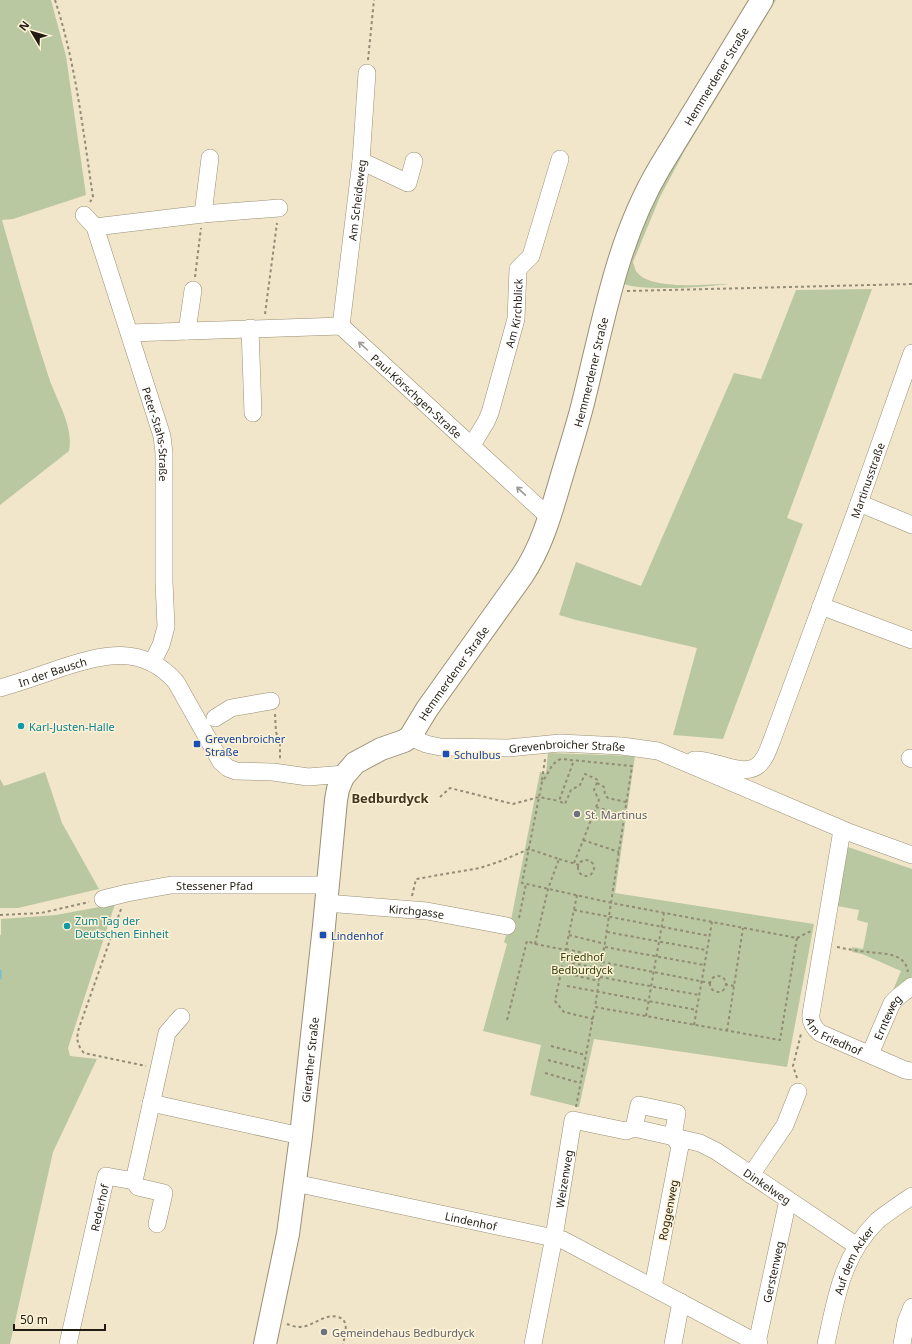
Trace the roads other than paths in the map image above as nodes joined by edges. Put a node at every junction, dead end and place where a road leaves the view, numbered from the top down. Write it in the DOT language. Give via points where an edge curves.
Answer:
graph roads {
  1 [pos="762,0"];
  2 [pos="367,73"];
  3 [pos="210,158"];
  4 [pos="560,159"];
  5 [pos="414,160"];
  6 [pos="361,161"];
  7 [pos="279,208"];
  8 [pos="203,214"];
  9 [pos="193,290"];
  10 [pos="341,326"];
  11 [pos="257,328"];
  12 [pos="187,331"];
  13 [pos="130,333"];
  14 [pos="912,353"];
  15 [pos="908,374"];
  16 [pos="253,413"];
  17 [pos="472,445"];
  18 [pos="859,503"];
  19 [pos="549,517"];
  20 [pos="912,525"];
  21 [pos="821,606"];
  22 [pos="912,640"];
  23 [pos="152,663"];
  24 [pos="0,688"];
  25 [pos="271,701"];
  26 [pos="215,718"];
  27 [pos="410,737"];
  28 [pos="683,761"];
  29 [pos="345,774"];
  30 [pos="842,830"];
  31 [pos="912,855"];
  32 [pos="327,894"];
  33 [pos="103,899"];
  34 [pos="507,926"];
  35 [pos="910,981"];
  36 [pos="181,1017"];
  37 [pos="870,1054"];
  38 [pos="912,1071"];
  39 [pos="798,1092"];
  40 [pos="152,1104"];
  41 [pos="573,1120"];
  42 [pos="634,1128"];
  43 [pos="301,1136"];
  44 [pos="673,1136"];
  45 [pos="751,1175"];
  46 [pos="134,1181"];
  47 [pos="295,1184"];
  48 [pos="912,1196"];
  49 [pos="788,1200"];
  50 [pos="158,1224"];
  51 [pos="554,1237"];
  52 [pos="857,1246"];
  53 [pos="653,1287"];
  54 [pos="681,1302"];
  55 [pos="912,1307"];
  56 [pos="758,1343"];
  57 [pos="68,1344"];
  58 [pos="265,1344"];
  59 [pos="533,1344"];
  60 [pos="673,1344"];
  61 [pos="826,1344"];
  62 [pos="902,1344"];
  1 -- 19 [label="main road, Hemmerdener Straße" via="648,187 634,217 610,291 580,413"];
  2 -- 6 [label="street, Am Scheideweg"];
  3 -- 8 [label="street"];
  4 -- 17 [label="street, Am Kirchblick" via="531,256 518,269 516,319 490,413"];
  5 -- 6 [label="street" via="408,182"];
  6 -- 10 [label="street, Am Scheideweg"];
  7 -- 8 [label="street"];
  8 -- 13 [label="street, Peter-Stahs-Straße" via="89,221"];
  9 -- 12 [label="street"];
  10 -- 11 [label="street"];
  17 -- 10 [label="street, Paul-Körschgen-Straße, one-way"];
  11 -- 12 [label="street"];
  11 -- 16 [label="street"];
  12 -- 13 [label="street"];
  13 -- 23 [label="street, Peter-Stahs-Straße" via="161,428 163,444 166,627 164,638"];
  14 -- 15 [label="street, Martinusstraße"];
  15 -- 18 [label="street, Martinusstraße"];
  19 -- 17 [label="street, Paul-Körschgen-Straße, one-way"];
  18 -- 20 [label="street"];
  18 -- 21 [label="street, Martinusstraße"];
  19 -- 27 [label="main road, Hemmerdener Straße" via="541,543 528,568 427,709"];
  21 -- 22 [label="street"];
  21 -- 28 [label="street, Martinusstraße" via="772,740 759,765 746,770 707,760"];
  23 -- 24 [label="street, In der Bausch" via="129,655 105,656"];
  23 -- 29 [label="street" via="166,671 176,682 225,766 230,770 280,772 308,777"];
  25 -- 26 [label="street" via="231,708"];
  27 -- 28 [label="street, Grevenbroicher Straße" via="440,747 508,748 552,743 632,747 658,751"];
  27 -- 29 [label="main road" via="361,759"];
  28 -- 30 [label="street, Grevenbroicher Straße"];
  29 -- 32 [label="main road, Gierather Straße" via="336,800"];
  30 -- 31 [label="street, Grevenbroicher Straße"];
  30 -- 37 [label="street, Am Friedhof" via="811,1016 812,1024 820,1033"];
  32 -- 33 [label="street, Stessener Pfad" via="182,885 161,886"];
  32 -- 34 [label="street, Kirchgasse"];
  32 -- 43 [label="main road, Gierather Straße"];
  35 -- 37 [label="street, Ernteweg" via="892,1003"];
  36 -- 40 [label="street" via="167,1032"];
  37 -- 38 [label="street, Am Friedhof"];
  39 -- 45 [label="street" via="785,1125"];
  40 -- 43 [label="street"];
  40 -- 46 [label="street"];
  41 -- 42 [label="street, Dinkelweg" via="626,1131"];
  41 -- 51 [label="street, Weizenweg"];
  42 -- 44 [label="street, Dinkelweg"];
  42 -- 44 [label="street" via="640,1105 670,1111 677,1113"];
  43 -- 47 [label="main road, Gierather Straße"];
  44 -- 45 [label="street, Dinkelweg" via="711,1148"];
  44 -- 53 [label="street, Roggenweg" via="680,1146"];
  45 -- 49 [label="street, Dinkelweg"];
  46 -- 50 [label="street" via="138,1188 164,1193"];
  46 -- 57 [label="street, Rederhof" via="106,1176"];
  47 -- 51 [label="street, Lindenhof"];
  47 -- 58 [label="main road, Gierather Straße" via="285,1250"];
  48 -- 52 [label="street, Auf dem Acker" via="878,1221"];
  49 -- 52 [label="street, Dinkelweg"];
  49 -- 56 [label="street, Gerstenweg"];
  51 -- 53 [label="street, Lindenhof"];
  51 -- 59 [label="street"];
  52 -- 61 [label="street, Auf dem Acker" via="840,1282"];
  53 -- 54 [label="street, Lindenhof"];
  54 -- 56 [label="street, Lindenhof"];
  54 -- 60 [label="street"];
  55 -- 62 [label="street"];
}
